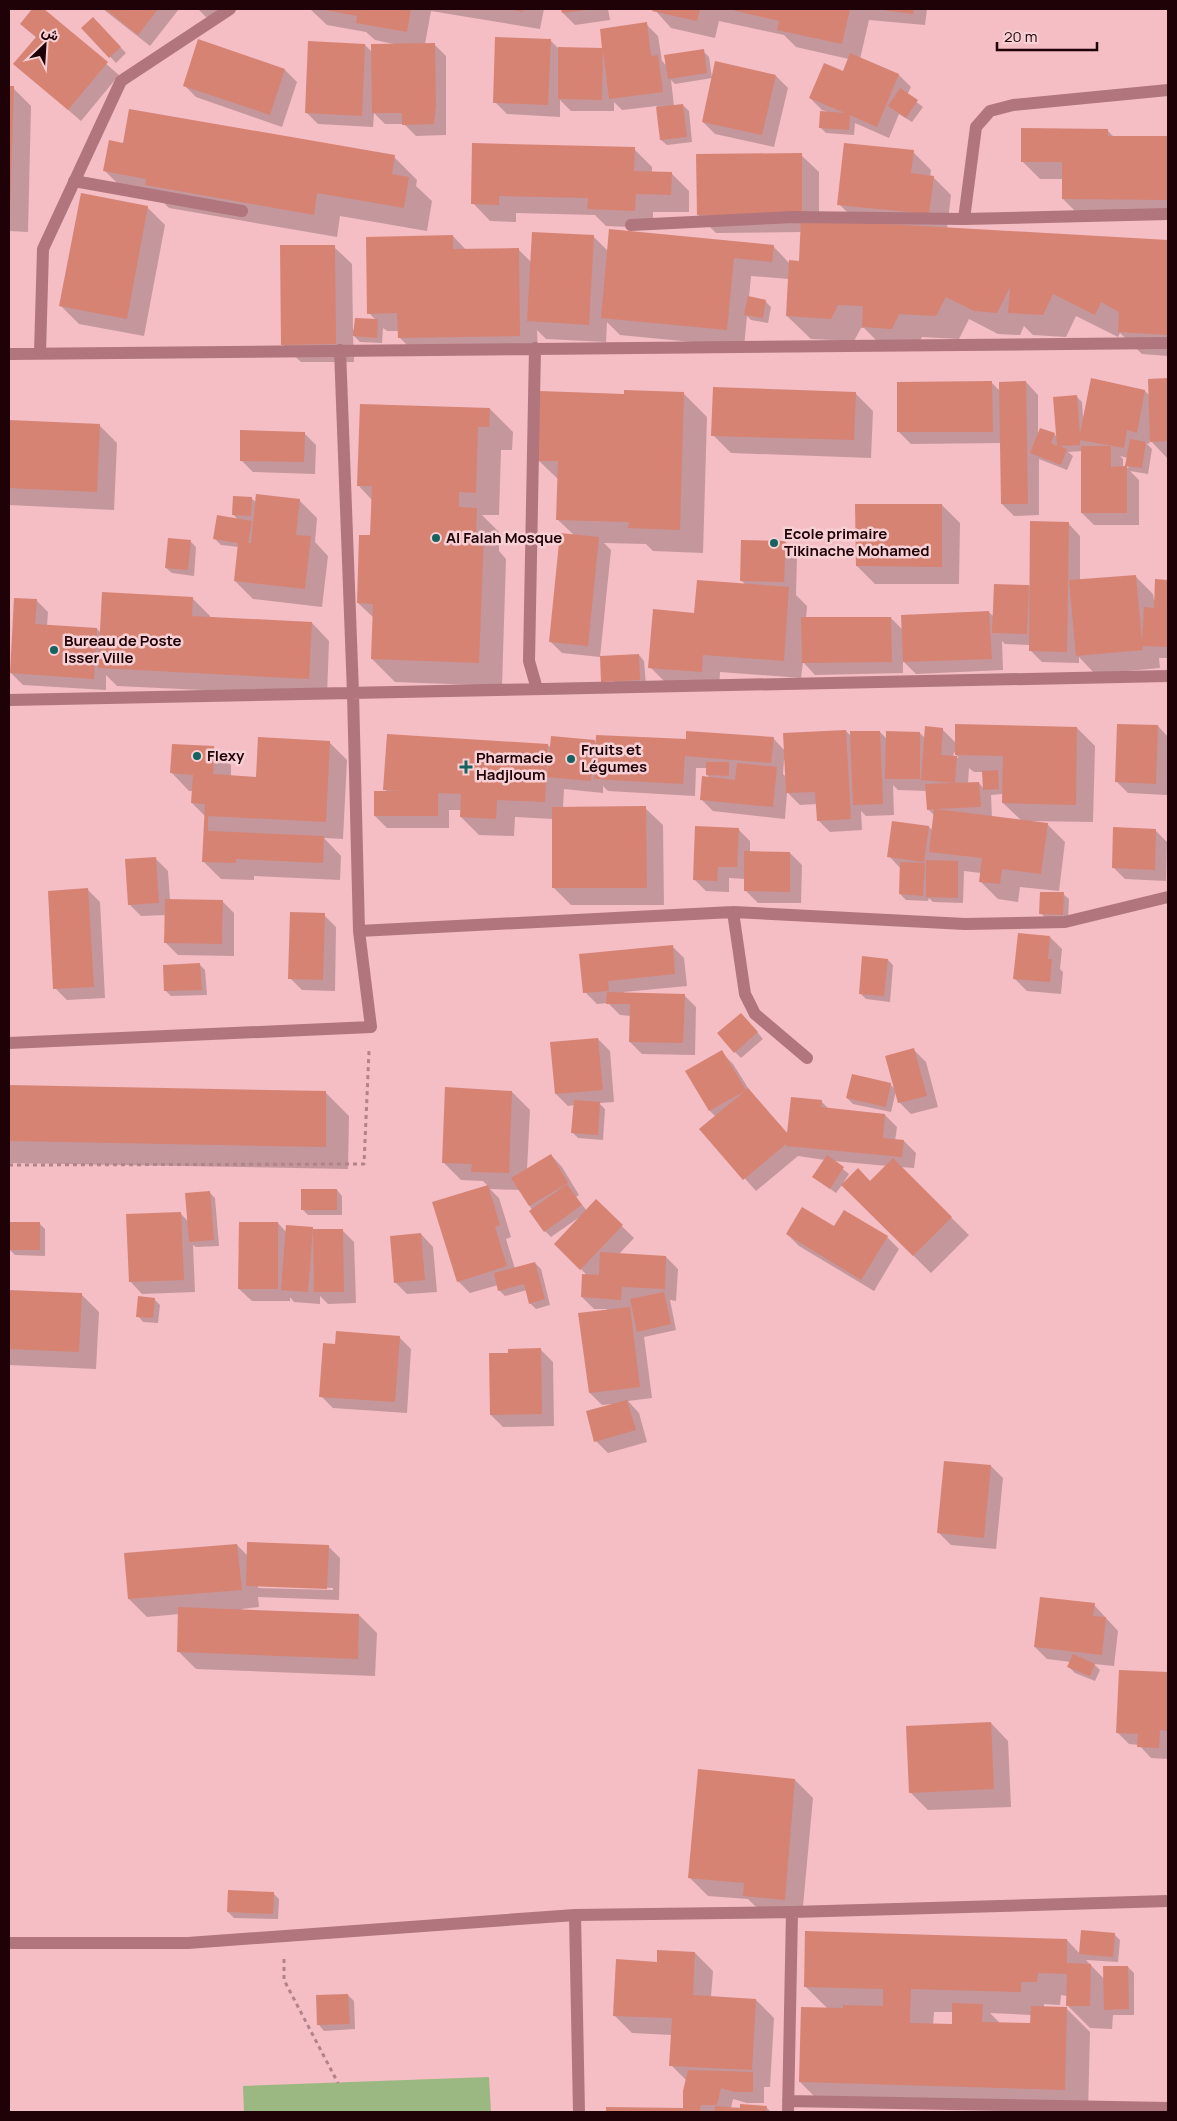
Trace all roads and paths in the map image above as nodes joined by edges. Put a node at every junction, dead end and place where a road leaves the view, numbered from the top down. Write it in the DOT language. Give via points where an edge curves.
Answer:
graph roads {
  1 [pos="230,9"];
  2 [pos="1168,90"];
  3 [pos="74,181"];
  4 [pos="242,211"];
  5 [pos="1168,214"];
  6 [pos="964,219"];
  7 [pos="631,225"];
  8 [pos="1168,342"];
  9 [pos="535,348"];
  10 [pos="340,350"];
  11 [pos="40,353"];
  12 [pos="9,354"];
  13 [pos="1168,676"];
  14 [pos="537,689"];
  15 [pos="353,693"];
  16 [pos="9,700"];
  17 [pos="1168,897"];
  18 [pos="733,912"];
  19 [pos="358,931"];
  20 [pos="370,1028"];
  21 [pos="9,1042"];
  22 [pos="807,1058"];
  23 [pos="9,1165"];
  24 [pos="1168,1901"];
  25 [pos="792,1912"];
  26 [pos="575,1915"];
  27 [pos="284,1937"];
  28 [pos="9,1943"];
  29 [pos="338,2083"];
  30 [pos="788,2107"];
  31 [pos="1168,2108"];
  32 [pos="579,2112"];
  1 -- 3 [label="street" via="121,81"];
  2 -- 6 [label="street" via="1014,105 990,112 976,127"];
  3 -- 4 [label="street"];
  3 -- 11 [label="street" via="43,249"];
  5 -- 6 [label="street"];
  6 -- 7 [label="street" via="794,217"];
  8 -- 9 [label="street"];
  9 -- 10 [label="street"];
  9 -- 14 [label="street" via="529,661"];
  10 -- 11 [label="street"];
  10 -- 15 [label="street"];
  11 -- 12 [label="street"];
  13 -- 14 [label="street"];
  14 -- 15 [label="street"];
  15 -- 16 [label="street"];
  15 -- 19 [label="street"];
  17 -- 18 [label="street" via="1065,922 965,924"];
  18 -- 19 [label="street"];
  18 -- 22 [label="street" via="745,994 755,1014"];
  19 -- 20 [label="street"];
  20 -- 21 [label="street"];
  20 -- 23 [label="path" via="364,1164"];
  24 -- 25 [label="street"];
  25 -- 26 [label="street"];
  25 -- 30 [label="street"];
  26 -- 27 [label="street"];
  26 -- 32 [label="street"];
  27 -- 28 [label="street" via="188,1943"];
  27 -- 29 [label="path" via="284,1980"];
  30 -- 31 [label="street"];
}
